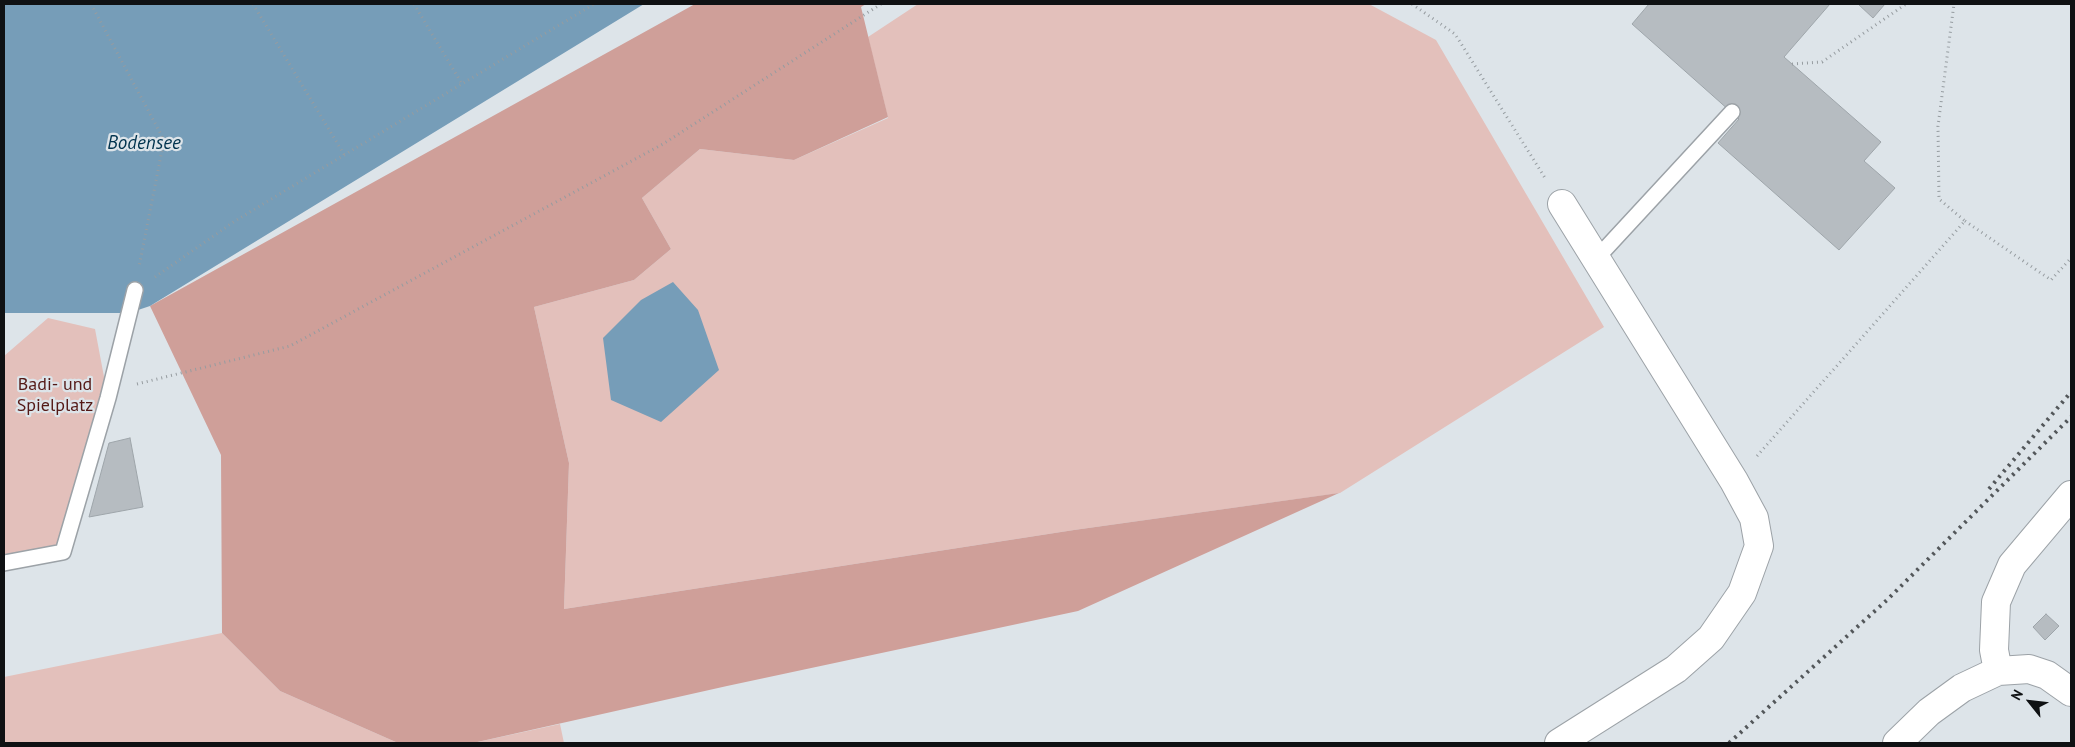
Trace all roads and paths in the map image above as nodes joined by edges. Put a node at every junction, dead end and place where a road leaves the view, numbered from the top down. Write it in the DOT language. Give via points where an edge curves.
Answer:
graph roads {
  1 [pos="90,4"];
  2 [pos="253,4"];
  3 [pos="414,4"];
  4 [pos="594,4"];
  5 [pos="882,4"];
  6 [pos="1412,4"];
  7 [pos="1906,4"];
  8 [pos="1954,4"];
  9 [pos="1792,64"];
  10 [pos="462,84"];
  11 [pos="1732,112"];
  12 [pos="346,156"];
  13 [pos="1562,204"];
  14 [pos="1965,221"];
  15 [pos="2071,258"];
  16 [pos="1596,259"];
  17 [pos="135,290"];
  18 [pos="108,398"];
  19 [pos="1734,482"];
  20 [pos="2071,495"];
  21 [pos="4,563"];
  22 [pos="1998,671"];
  23 [pos="2071,692"];
  24 [pos="1559,743"];
  25 [pos="1897,743"];
  1 -- 17 [label="path" via="164,140"];
  2 -- 12 [label="path"];
  3 -- 10 [label="path"];
  4 -- 10 [label="path"];
  5 -- 18 [label="path" via="663,144 290,346 130,386"];
  6 -- 13 [label="path" via="1455,34"];
  7 -- 9 [label="path" via="1822,62"];
  8 -- 14 [label="path" via="1938,126 1939,199"];
  10 -- 12 [label="path"];
  11 -- 16 [label="lane"];
  12 -- 17 [label="path" via="235,222"];
  13 -- 16 [label="street"];
  14 -- 15 [label="path" via="2052,280"];
  14 -- 19 [label="path"];
  16 -- 19 [label="street"];
  17 -- 18 [label="lane"];
  18 -- 21 [label="lane" via="63,552"];
  19 -- 24 [label="street" via="1754,518 1759,546 1742,593 1711,638 1676,669"];
  20 -- 22 [label="street" via="2012,565 1996,602 1994,650"];
  22 -- 23 [label="street" via="2028,669 2047,675"];
  22 -- 25 [label="street" via="1962,688"];
}
